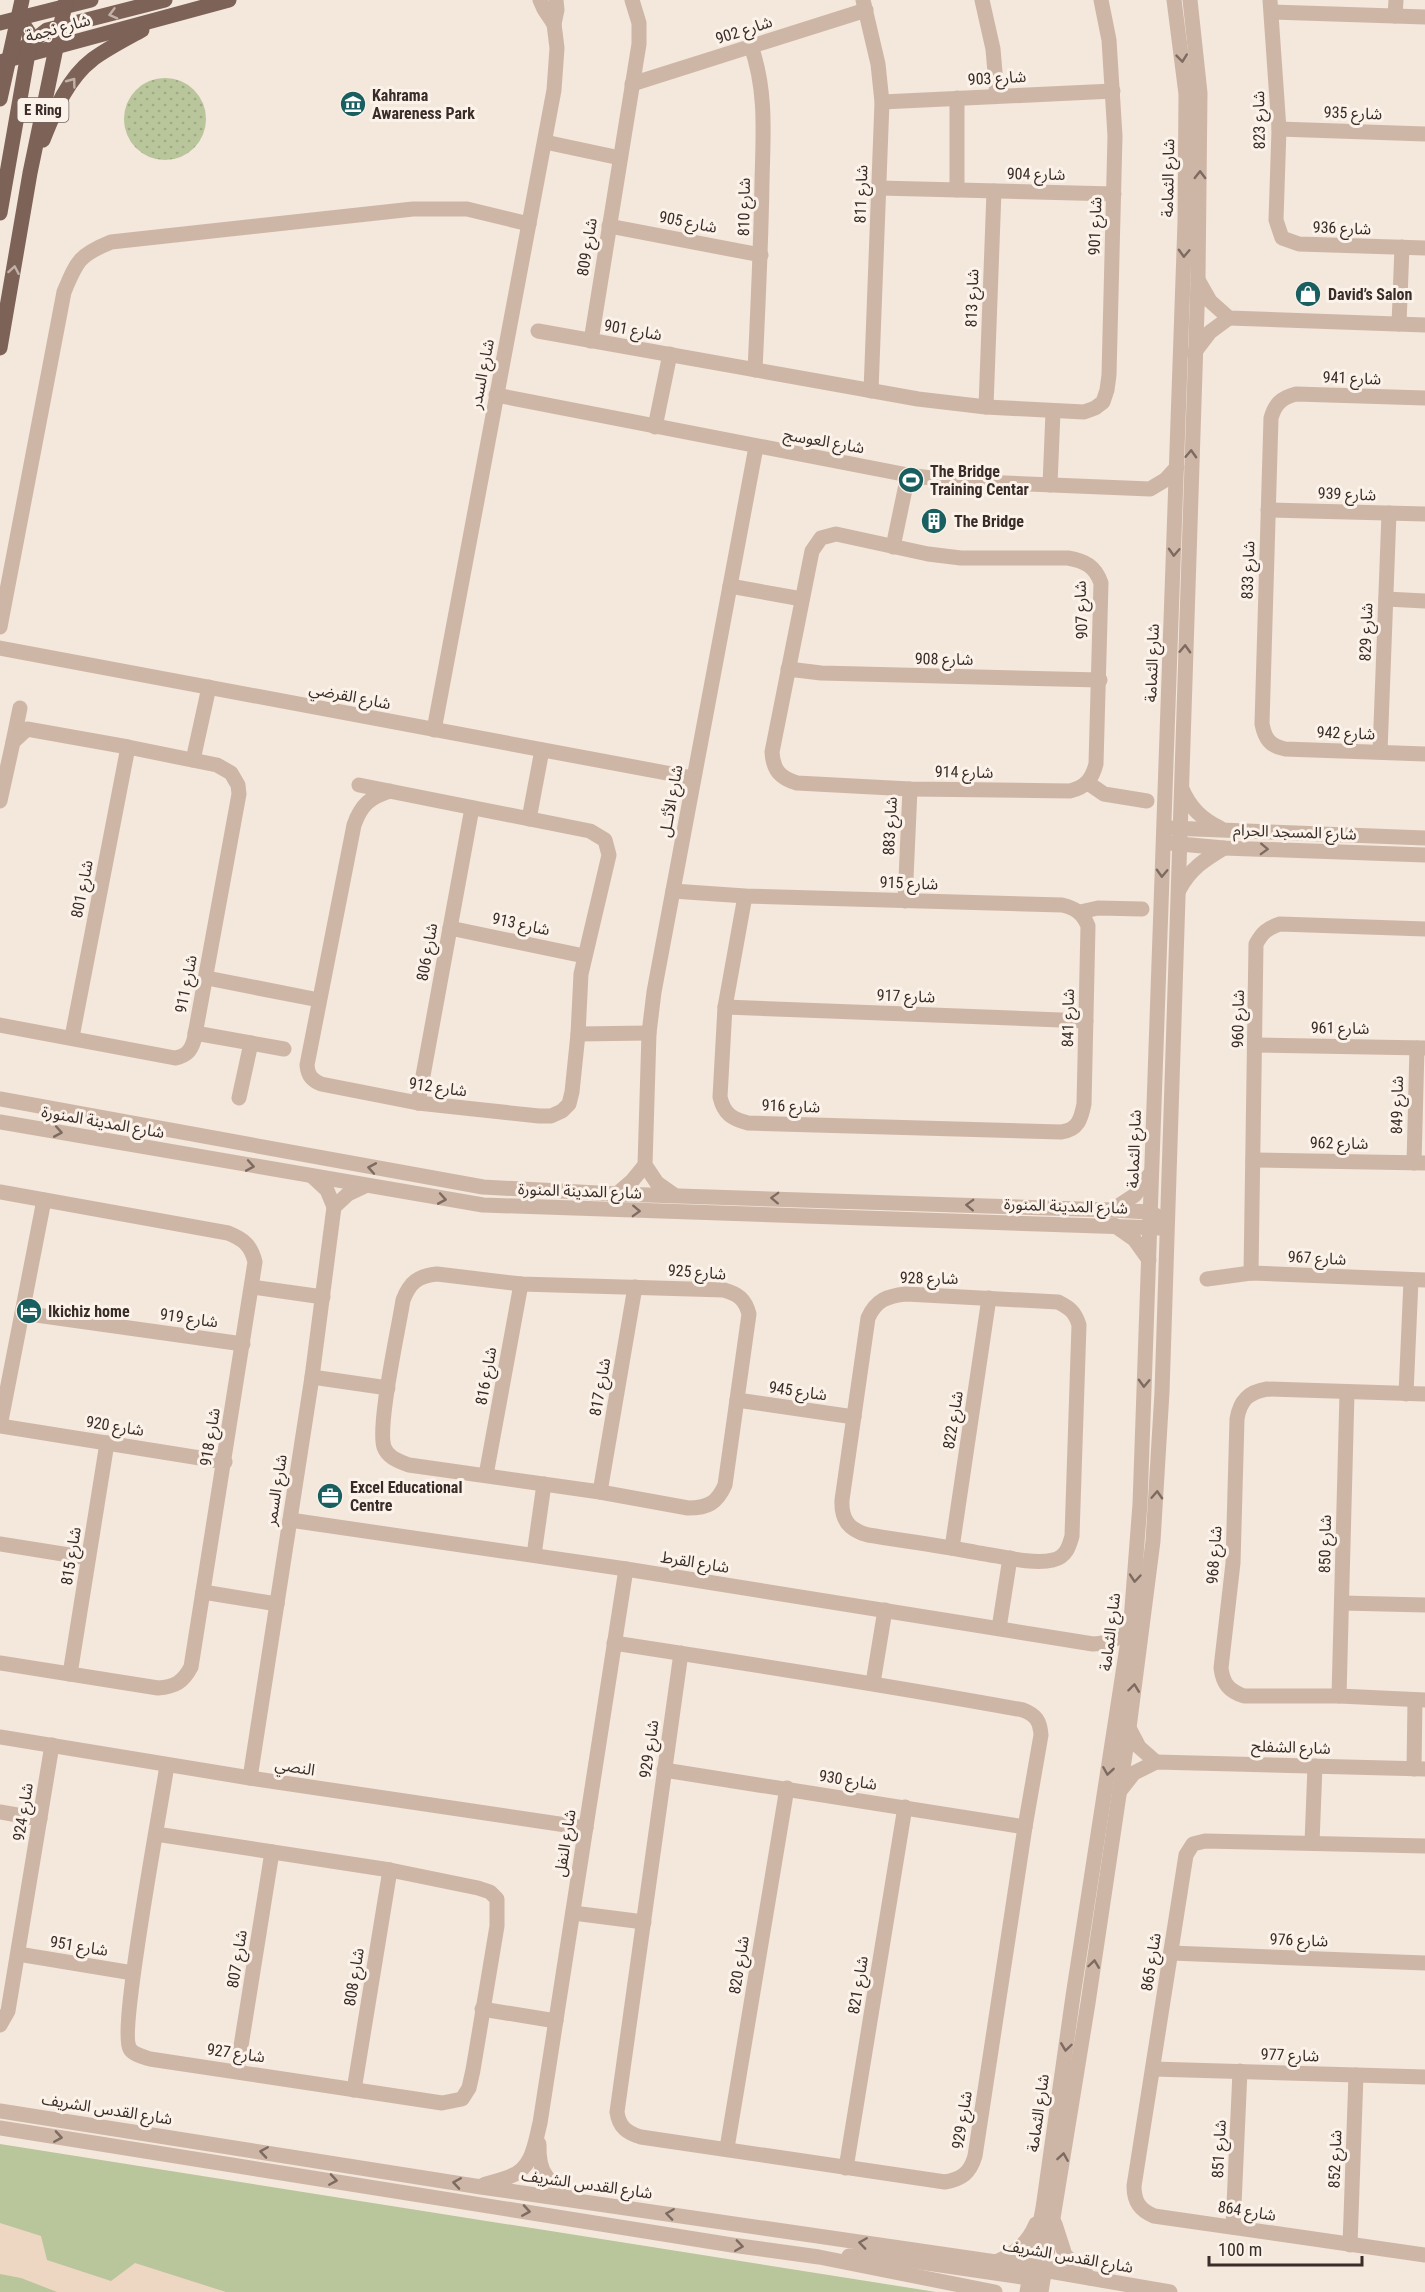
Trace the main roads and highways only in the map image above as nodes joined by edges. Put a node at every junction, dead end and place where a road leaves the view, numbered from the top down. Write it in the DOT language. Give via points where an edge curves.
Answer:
graph roads {
  1 [pos="22,0"];
  2 [pos="91,0"];
  3 [pos="165,0"];
  4 [pos="229,0"];
  5 [pos="65,3"];
  6 [pos="19,18"];
  7 [pos="47,18"];
  8 [pos="160,19"];
  9 [pos="0,23"];
  10 [pos="7,43"];
  11 [pos="29,43"];
  12 [pos="56,47"];
  13 [pos="4,61"];
  14 [pos="0,99"];
  15 [pos="30,173"];
  16 [pos="0,213"];
  17 [pos="0,348"];
  1 -- 6 [label="main road, E Ring"];
  2 -- 5 [label="main road, شارع نجمة"];
  3 -- 7 [label="main road, شارع نجمة, one-way"];
  4 -- 8 [label="main road, شارع نجمة"];
  5 -- 7 [label="main road"];
  6 -- 7 [label="main road, شارع نجمة"];
  6 -- 9 [label="main road, شارع نجمة"];
  6 -- 10 [label="main road, E Ring"];
  6 -- 11 [label="main road"];
  7 -- 11 [label="main road"];
  7 -- 12 [label="main road, E Ring"];
  8 -- 12 [label="main road, شارع نجمة"];
  15 -- 8 [label="main road, one-way" via="60,98 79,74 92,60"];
  10 -- 11 [label="main road"];
  10 -- 13 [label="main road, E Ring"];
  11 -- 12 [label="main road, شارع نجمة"];
  11 -- 13 [label="main road, شارع نجمة"];
  11 -- 16 [label="main road"];
  12 -- 15 [label="main road, E Ring"];
  13 -- 14 [label="main road, E Ring"];
  17 -- 15 [label="main road, E Ring, one-way"];
}
